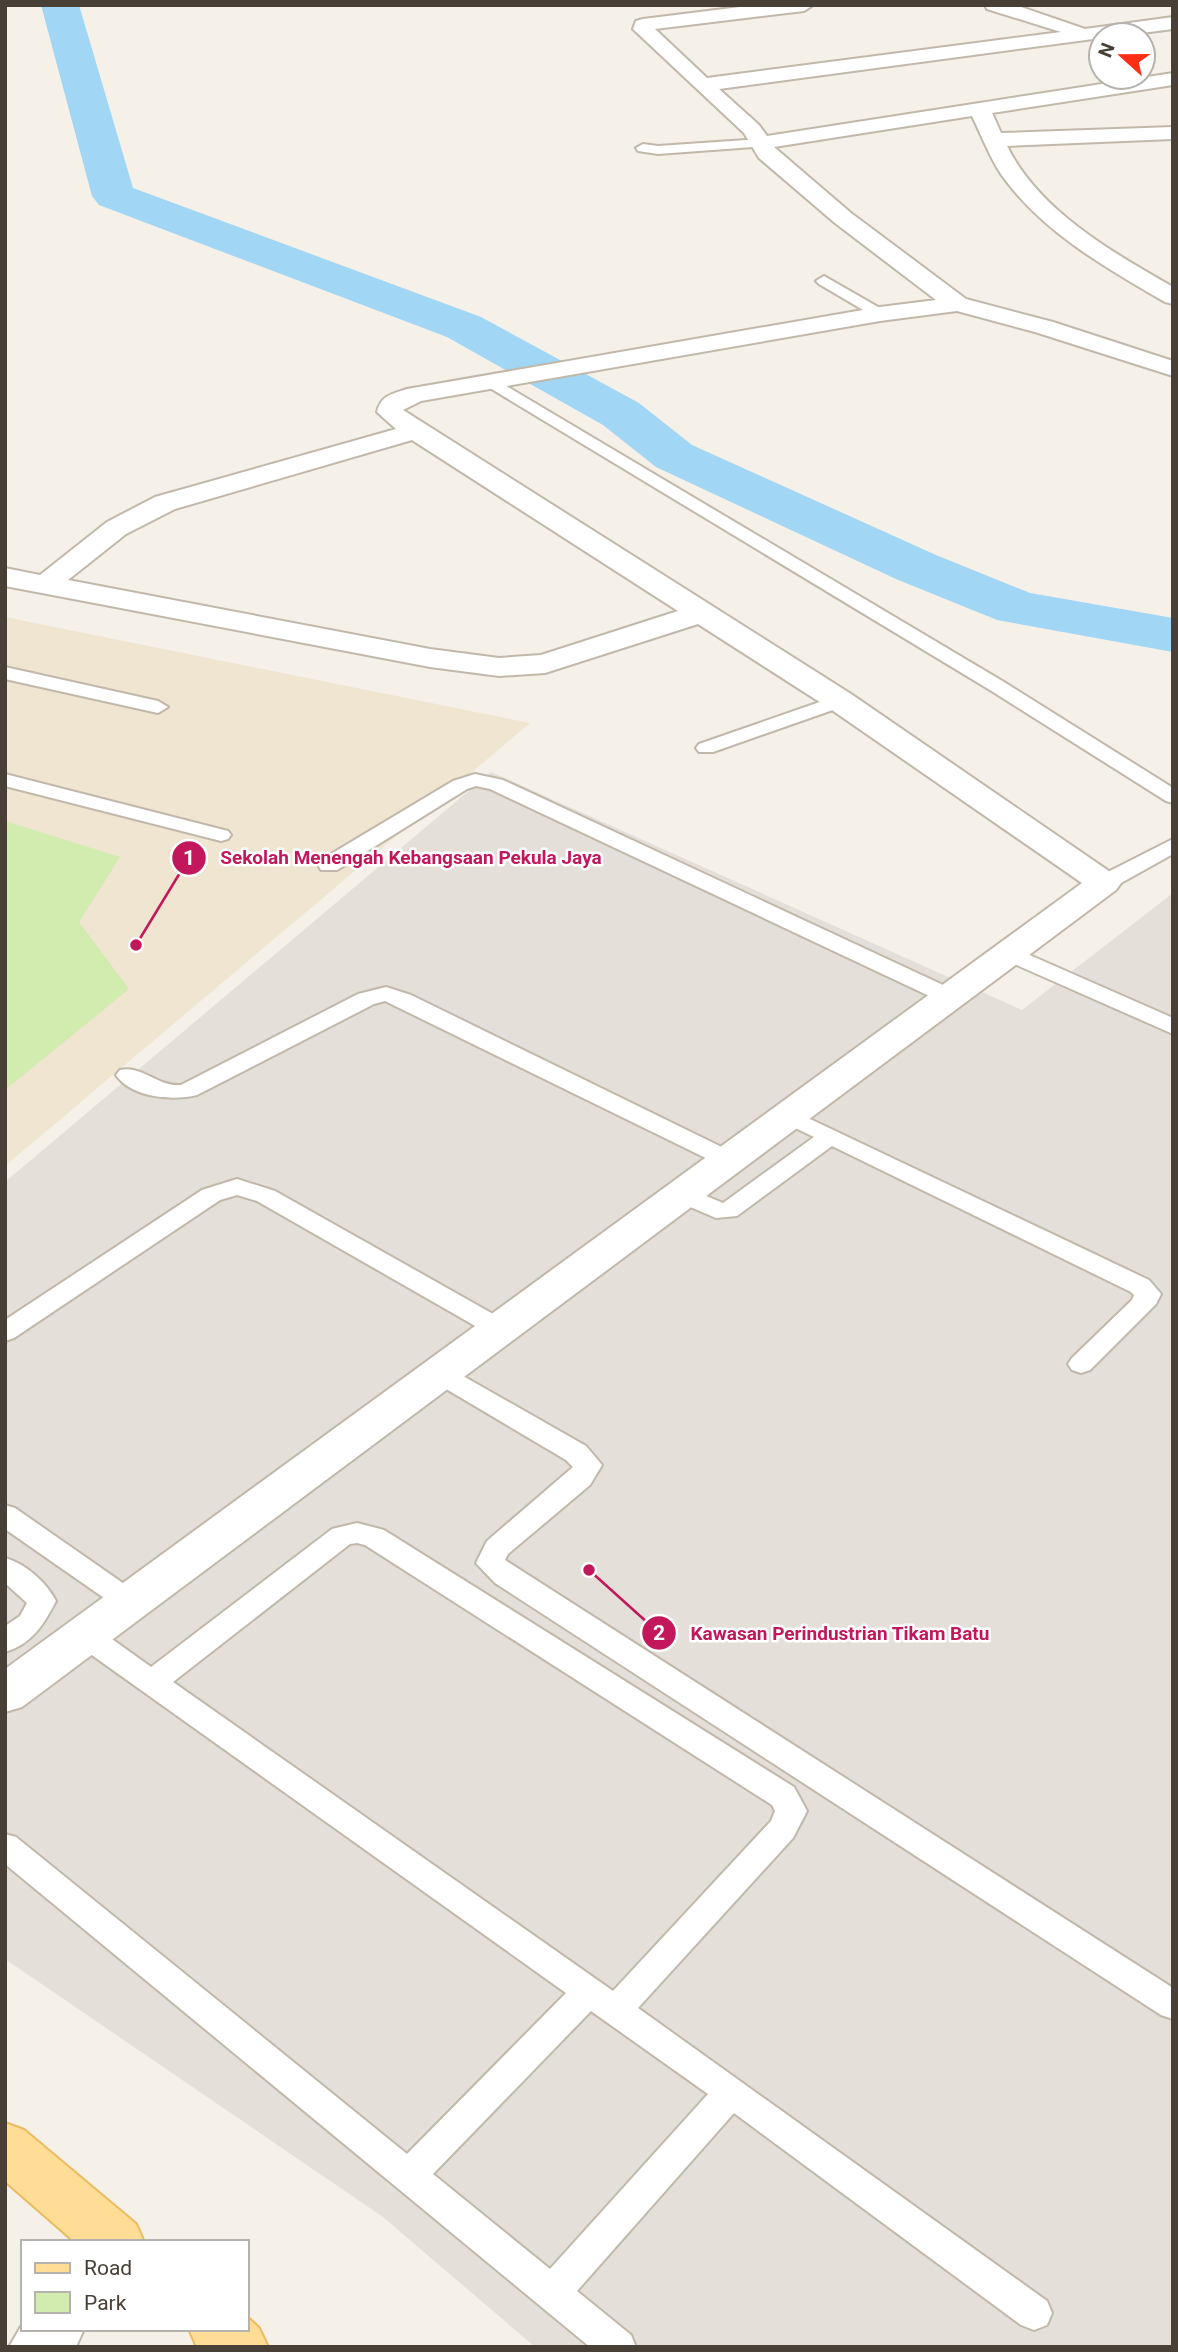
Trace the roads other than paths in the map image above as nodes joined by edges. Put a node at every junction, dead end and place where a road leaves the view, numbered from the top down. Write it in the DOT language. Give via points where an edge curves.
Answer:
graph roads {
  1 [pos="804,5"];
  2 [pos="994,5"];
  3 [pos="1087,34"];
  4 [pos="1087,37"];
  5 [pos="1169,69"];
  6 [pos="702,85"];
  7 [pos="979,109"];
  8 [pos="1173,133"];
  9 [pos="996,140"];
  10 [pos="761,144"];
  11 [pos="643,148"];
  12 [pos="824,281"];
  13 [pos="1173,297"];
  14 [pos="957,304"];
  15 [pos="880,314"];
  16 [pos="1160,359"];
  17 [pos="1173,369"];
  18 [pos="491,382"];
  19 [pos="416,431"];
  20 [pos="5,577"];
  21 [pos="46,584"];
  22 [pos="701,613"];
  23 [pos="5,673"];
  24 [pos="840,701"];
  25 [pos="158,707"];
  26 [pos="706,748"];
  27 [pos="5,780"];
  28 [pos="1173,797"];
  29 [pos="221,835"];
  30 [pos="1173,845"];
  31 [pos="329,865"];
  32 [pos="1104,883"];
  33 [pos="1009,953"];
  34 [pos="950,997"];
  35 [pos="1173,1027"];
  36 [pos="128,1075"];
  37 [pos="789,1116"];
  38 [pos="831,1136"];
  39 [pos="729,1160"];
  40 [pos="683,1195"];
  41 [pos="500,1329"];
  42 [pos="5,1332"];
  43 [pos="1081,1364"];
  44 [pos="440,1374"];
  45 [pos="5,1515"];
  46 [pos="5,1568"];
  47 [pos="130,1602"];
  48 [pos="85,1635"];
  49 [pos="5,1641"];
  50 [pos="152,1682"];
  51 [pos="5,1694"];
  52 [pos="5,1846"];
  53 [pos="603,2001"];
  54 [pos="1173,2005"];
  55 [pos="731,2092"];
  56 [pos="5,2147"];
  57 [pos="408,2176"];
  58 [pos="114,2240"];
  59 [pos="552,2294"];
  60 [pos="1034,2313"];
  61 [pos="53,2331"];
  62 [pos="220,2331"];
  63 [pos="38,2347"];
  64 [pos="239,2347"];
  65 [pos="618,2347"];
  1 -- 6 [label="street" via="643,25"];
  2 -- 3 [label="street"];
  4 -- 6 [label="street"];
  5 -- 7 [label="street"];
  6 -- 10 [label="street" via="752,129"];
  7 -- 9 [label="street"];
  7 -- 10 [label="street"];
  8 -- 9 [label="street"];
  9 -- 13 [label="street" via="1010,170 1037,201 1109,258"];
  10 -- 11 [label="lane"];
  10 -- 14 [label="street" via="843,218"];
  12 -- 15 [label="lane"];
  14 -- 15 [label="street"];
  14 -- 16 [label="street"];
  15 -- 18 [label="street"];
  16 -- 17 [label="street"];
  18 -- 19 [label="street" via="416,394 392,404 390,412"];
  18 -- 28 [label="lane"];
  19 -- 21 [label="street" via="135,514"];
  19 -- 22 [label="street"];
  20 -- 21 [label="street"];
  21 -- 22 [label="street" via="455,662 521,668"];
  22 -- 24 [label="street"];
  23 -- 25 [label="lane"];
  24 -- 26 [label="lane"];
  24 -- 32 [label="street"];
  27 -- 29 [label="lane"];
  30 -- 32 [label="lane"];
  31 -- 34 [label="lane" via="460,785 475,780 496,784"];
  32 -- 33 [label="street"];
  33 -- 34 [label="street"];
  33 -- 35 [label="lane"];
  34 -- 37 [label="street"];
  36 -- 39 [label="lane" via="174,1095 366,999 386,994"];
  37 -- 38 [label="lane"];
  37 -- 39 [label="street"];
  38 -- 40 [label="lane" via="728,1212"];
  38 -- 43 [label="lane" via="1140,1286 1148,1294 1143,1304"];
  39 -- 40 [label="street"];
  40 -- 41 [label="street"];
  41 -- 42 [label="lane" via="266,1196 237,1187 211,1195"];
  41 -- 44 [label="street"];
  44 -- 47 [label="street"];
  44 -- 54 [label="lane" via="576,1453 588,1465 580,1478 497,1548 490,1563 505,1576"];
  45 -- 47 [label="lane"];
  46 -- 49 [label="lane" via="42,1601 30,1623"];
  47 -- 48 [label="street"];
  48 -- 50 [label="lane"];
  48 -- 51 [label="street"];
  50 -- 53 [label="lane"];
  50 -- 53 [label="lane" via="342,1536 357,1533 374,1537 783,1796 791,1811 782,1829"];
  52 -- 57 [label="lane"];
  53 -- 55 [label="lane"];
  53 -- 57 [label="lane"];
  55 -- 59 [label="lane"];
  55 -- 60 [label="lane"];
  56 -- 58 [label="main road"];
  57 -- 59 [label="lane"];
  59 -- 65 [label="lane"];
  61 -- 63 [label="street"];
  62 -- 64 [label="main road"];
}
